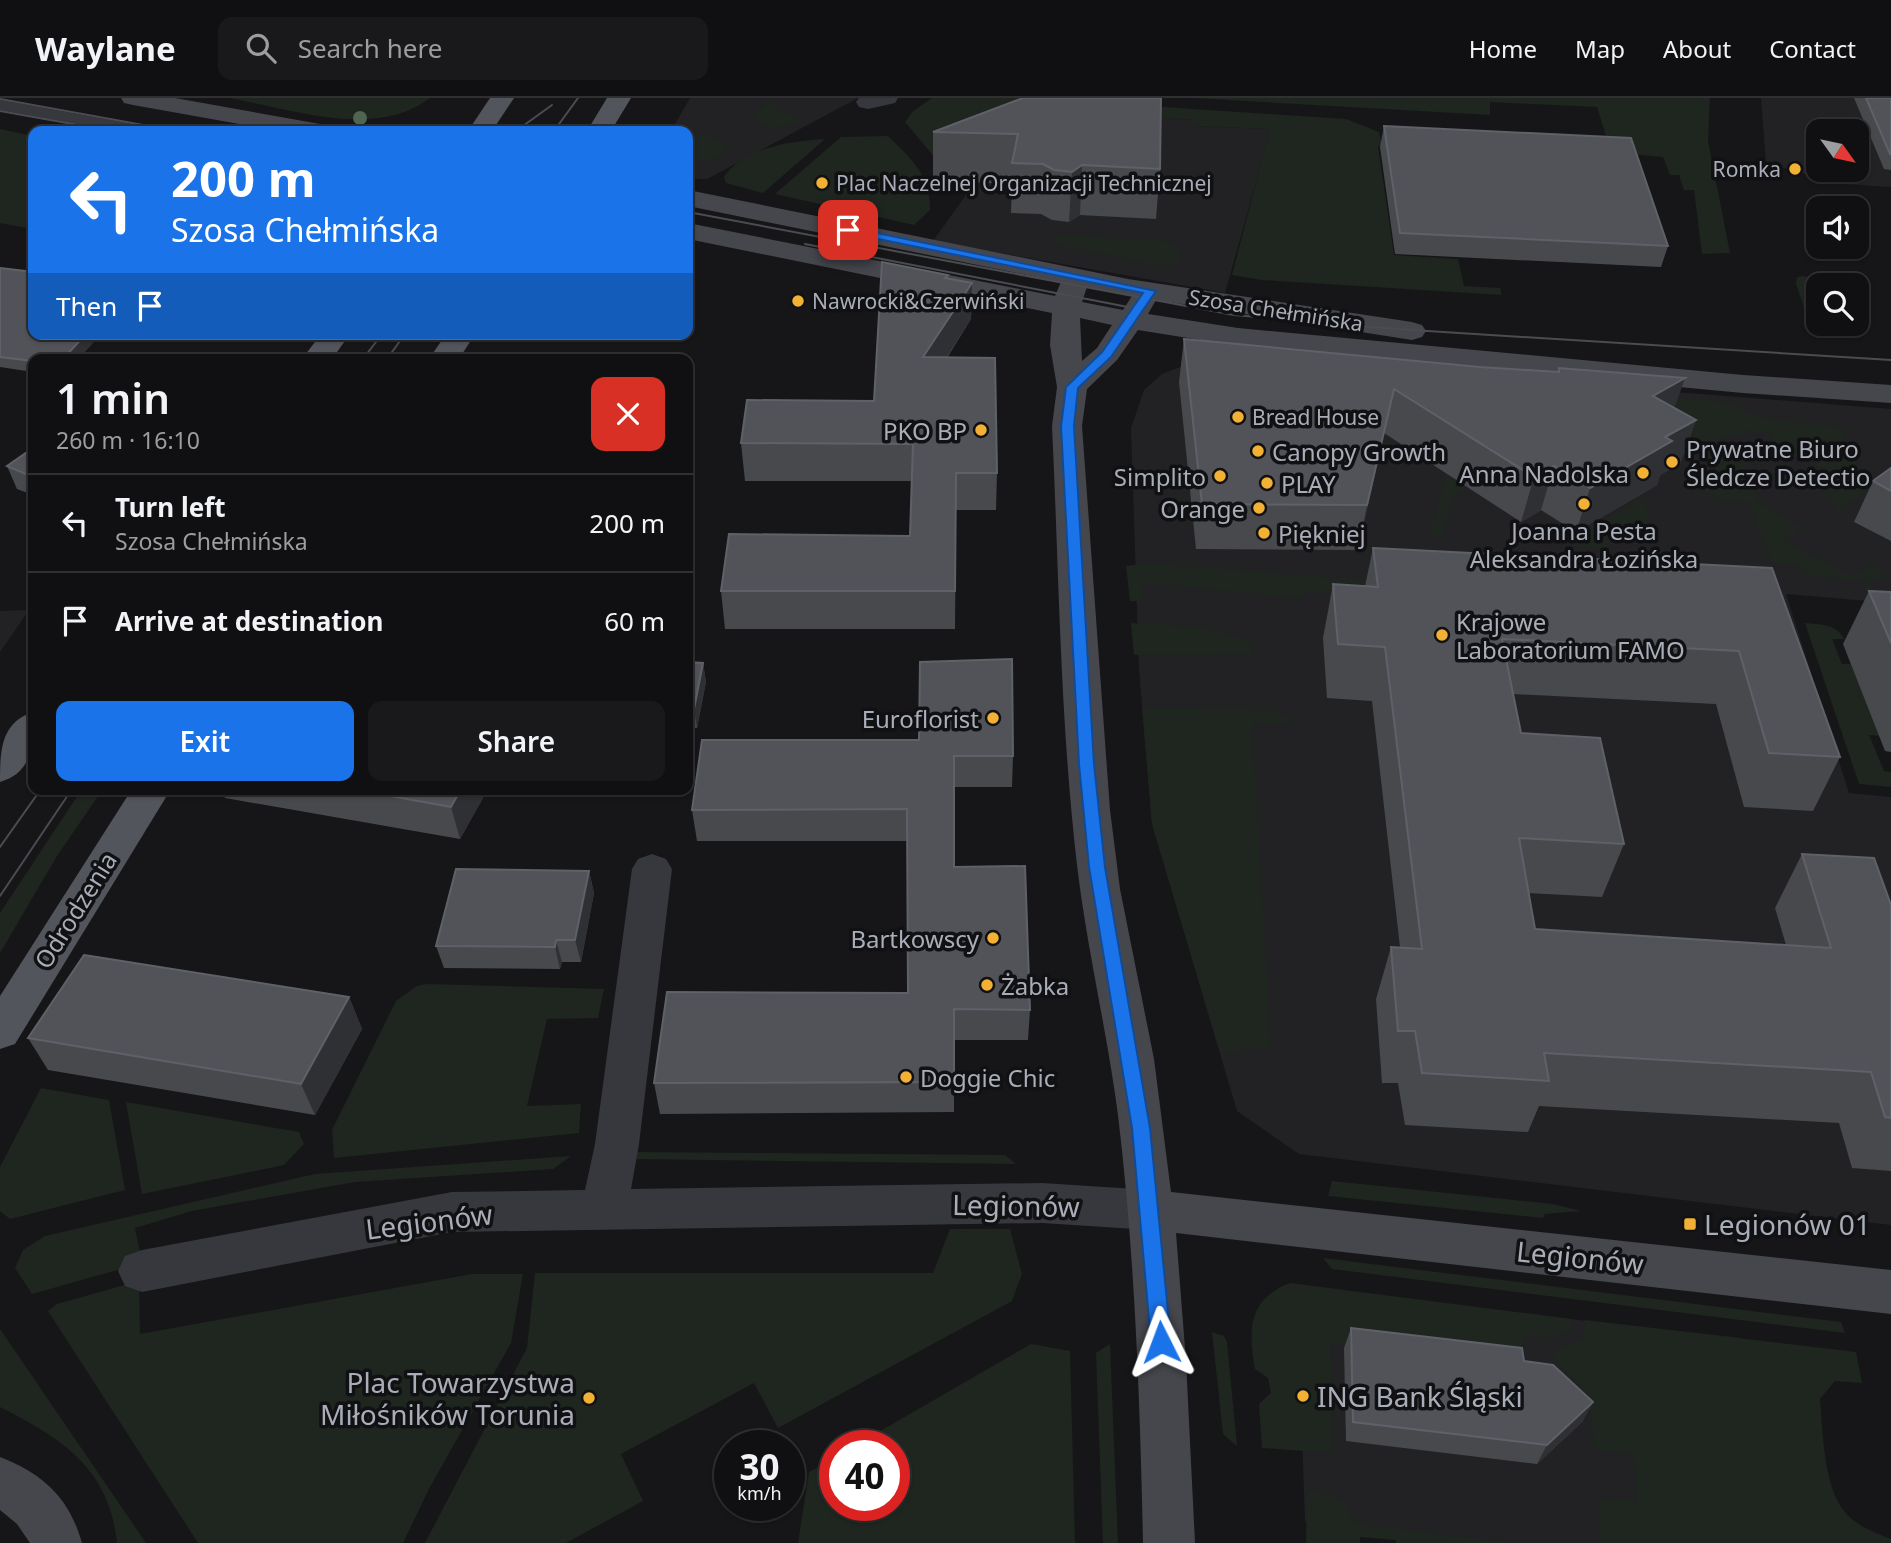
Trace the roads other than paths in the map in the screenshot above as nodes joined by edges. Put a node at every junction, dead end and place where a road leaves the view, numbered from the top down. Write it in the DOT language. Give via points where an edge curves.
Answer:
graph roads {
  1 [pos="133,98"];
  2 [pos="502,98"];
  3 [pos="619,98"];
  4 [pos="0,105"];
  5 [pos="116,126"];
  6 [pos="292,126"];
  7 [pos="483,126"];
  8 [pos="602,126"];
  9 [pos="693,199"];
  10 [pos="693,232"];
  11 [pos="1077,276"];
  12 [pos="1150,291"];
  13 [pos="1066,306"];
  14 [pos="1130,320"];
  15 [pos="331,340"];
  16 [pos="321,354"];
  17 [pos="1742,384"];
  18 [pos="1072,387"];
  19 [pos="1891,394"];
  20 [pos="28,732"];
  21 [pos="0,769"];
  22 [pos="148,795"];
  23 [pos="652,869"];
  24 [pos="0,1032"];
  25 [pos="604,1210"];
  26 [pos="1151,1210"];
  27 [pos="142,1271"];
  28 [pos="1891,1292"];
  29 [pos="0,1482"];
  30 [pos="56,1543"];
  31 [pos="1169,1543"];
  1 -- 6 [label="street"];
  2 -- 7 [label="main road"];
  3 -- 8 [label="main road"];
  4 -- 5 [label="lane"];
  9 -- 11 [label="street, Szosa Chełmińska"];
  10 -- 13 [label="street, Szosa Chełmińska"];
  11 -- 12 [label="street, Szosa Chełmińska"];
  11 -- 13 [label="street"];
  12 -- 14 [label="street"];
  12 -- 17 [label="street, Szosa Chełmińska"];
  13 -- 14 [label="street, Szosa Chełmińska"];
  13 -- 18 [label="street" via="1065,345"];
  14 -- 17 [label="street, Szosa Chełmińska" via="1238,337"];
  14 -- 18 [label="street" via="1107,354"];
  15 -- 16 [label="main road"];
  17 -- 19 [label="street, Szosa Chełmińska"];
  18 -- 26 [label="street" via="1067,426 1086,764 1097,867 1132,1058"];
  20 -- 21 [label="main road"];
  22 -- 24 [label="main road, Odrodzenia"];
  23 -- 25 [label="street" via="617,1144"];
  25 -- 26 [label="street, Legionów" via="1042,1203"];
  25 -- 27 [label="street, Legionów" via="452,1212"];
  26 -- 28 [label="street, Legionów"];
  26 -- 31 [label="street"];
  29 -- 30 [label="street" via="19,1489 54,1531"];
}
